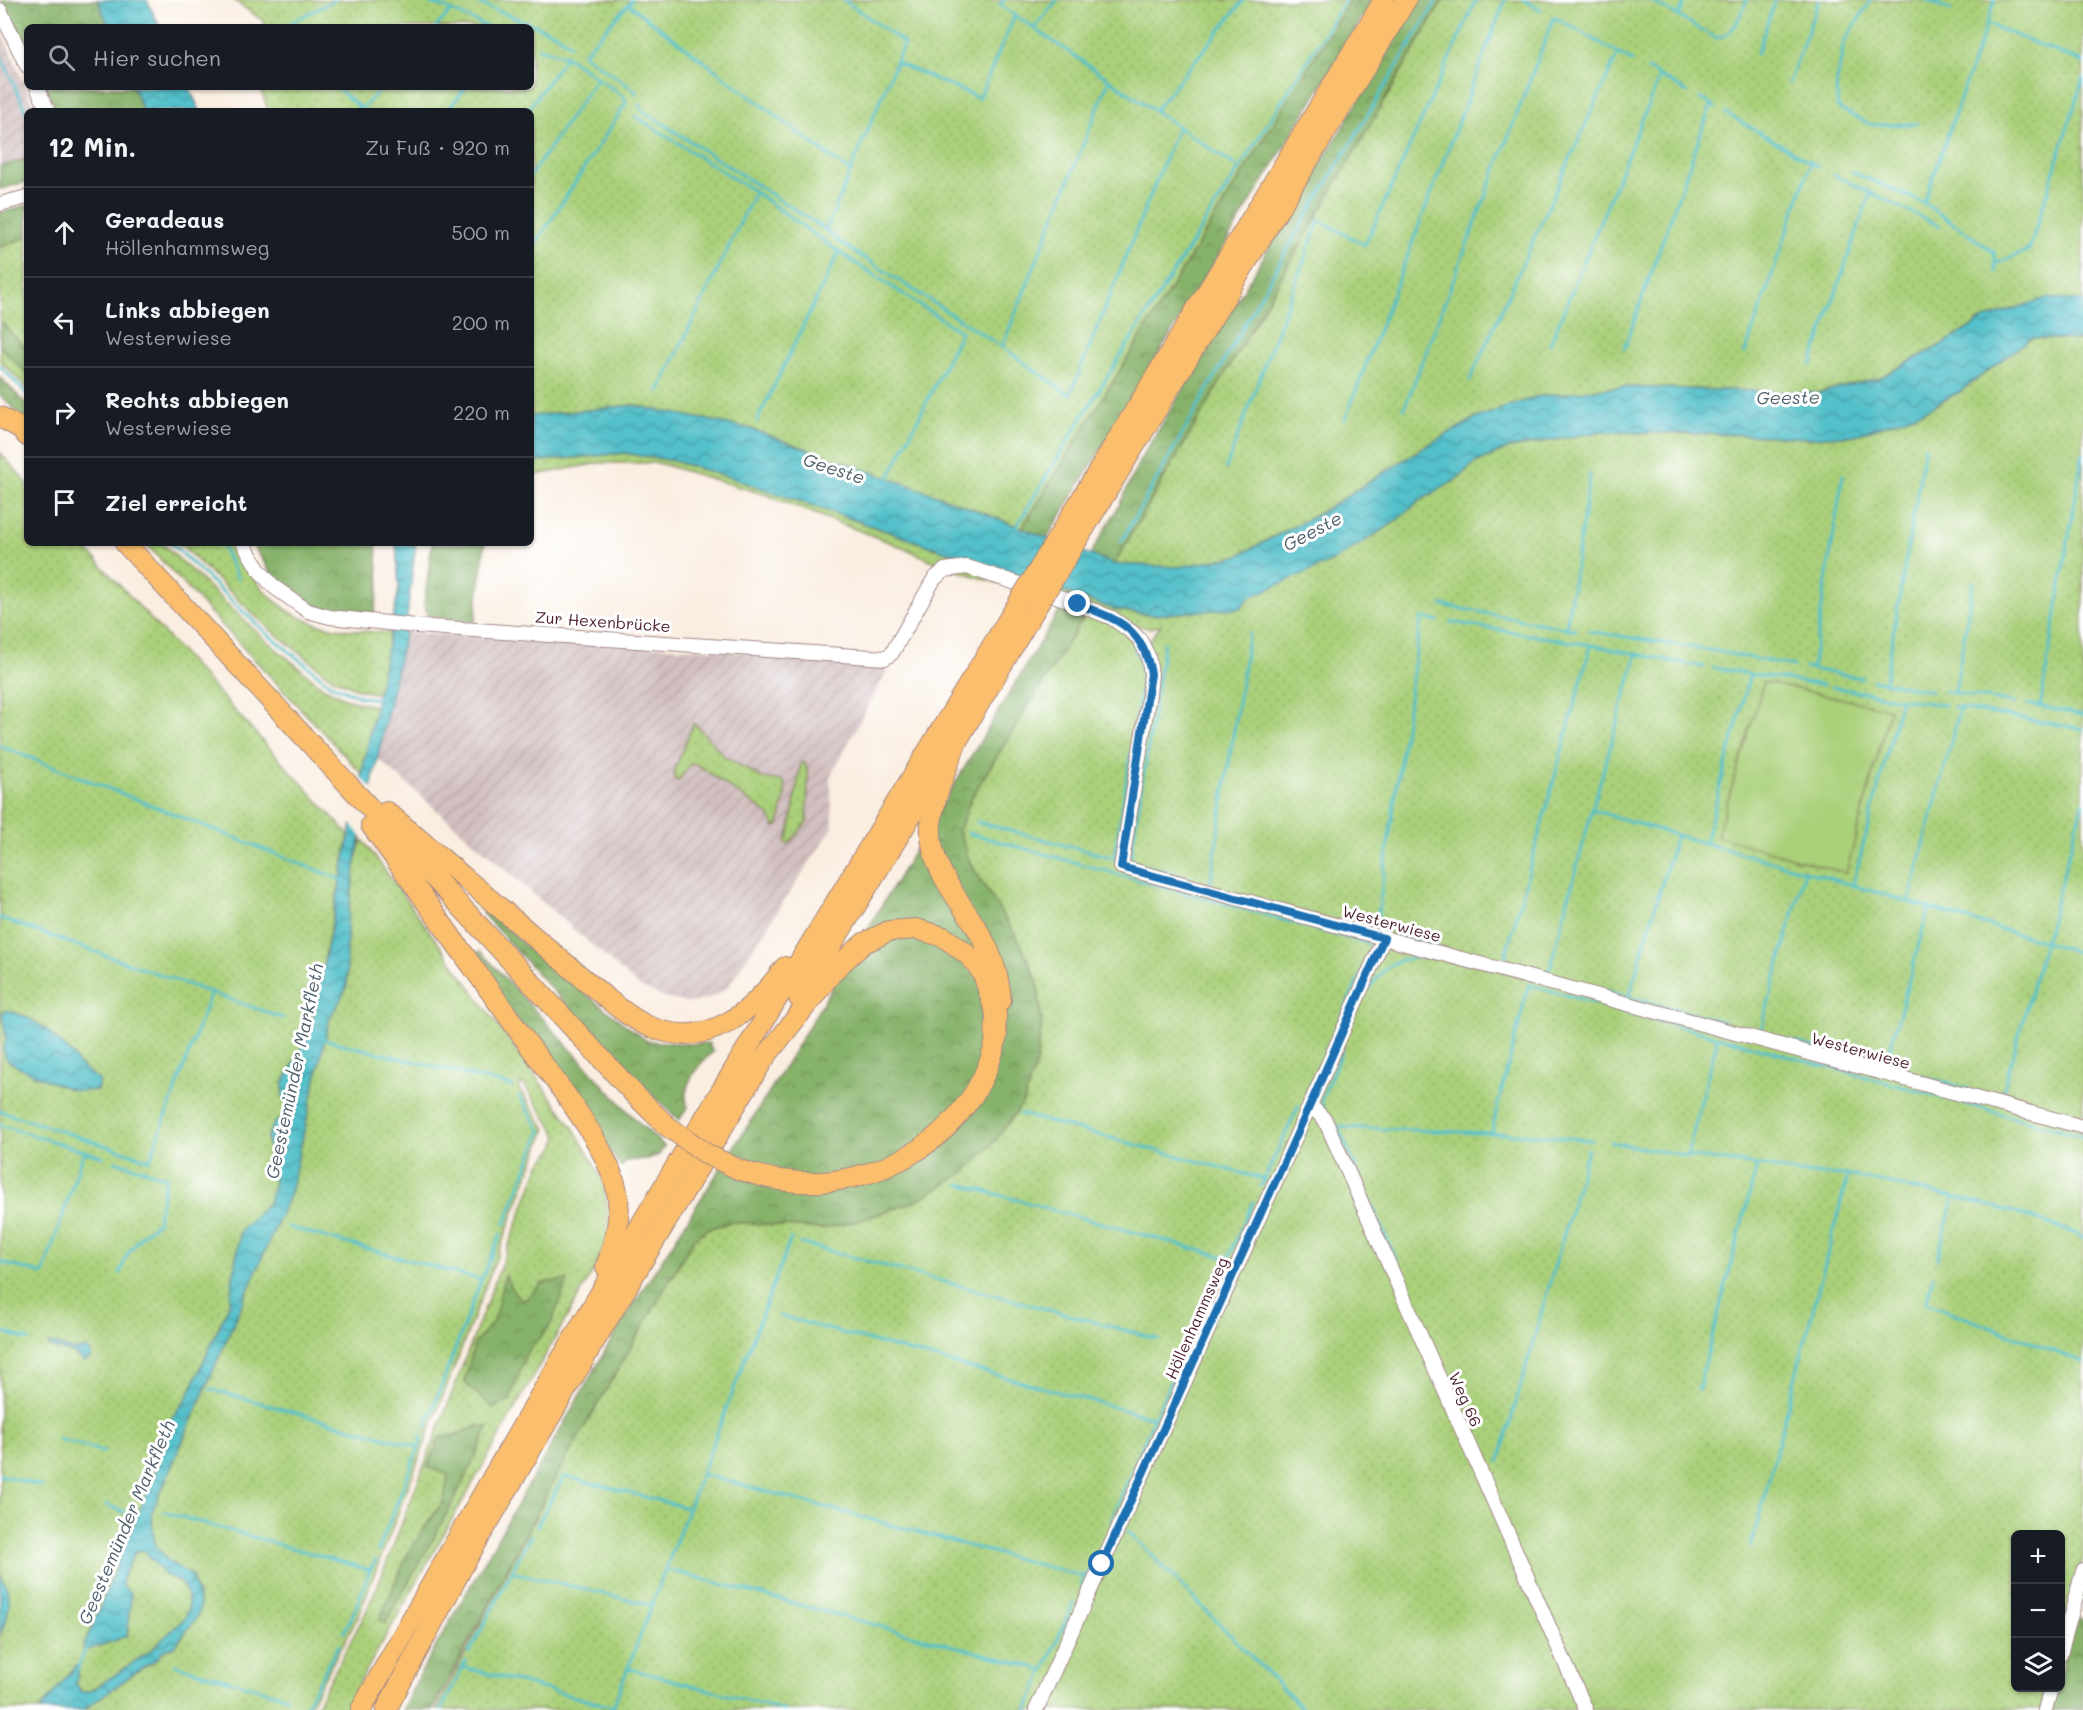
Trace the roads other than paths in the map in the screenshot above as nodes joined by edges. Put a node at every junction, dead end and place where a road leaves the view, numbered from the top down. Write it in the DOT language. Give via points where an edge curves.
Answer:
graph roads {
  1 [pos="1384,0"];
  2 [pos="1406,0"];
  3 [pos="0,10"];
  4 [pos="24,60"];
  5 [pos="38,90"];
  6 [pos="47,108"];
  7 [pos="24,198"];
  8 [pos="0,204"];
  9 [pos="0,408"];
  10 [pos="0,417"];
  11 [pos="23,432"];
  12 [pos="1076,524"];
  13 [pos="128,546"];
  14 [pos="245,546"];
  15 [pos="945,570"];
  16 [pos="1028,603"];
  17 [pos="957,741"];
  18 [pos="376,816"];
  19 [pos="856,869"];
  20 [pos="1384,938"];
  21 [pos="995,1046"];
  22 [pos="763,1060"];
  23 [pos="1310,1105"];
  24 [pos="2083,1127"];
  25 [pos="595,1300"];
  26 [pos="2083,1571"];
  27 [pos="2065,1639"];
  28 [pos="2050,1692"];
  29 [pos="360,1710"];
  30 [pos="386,1710"];
  31 [pos="1036,1710"];
  32 [pos="1586,1710"];
  33 [pos="2045,1710"];
  1 -- 12 [label="highway"];
  2 -- 12 [label="highway"];
  3 -- 4 [label="street"];
  5 -- 6 [label="street"];
  7 -- 8 [label="street"];
  9 -- 11 [label="highway"];
  10 -- 11 [label="highway"];
  12 -- 16 [label="highway, bridge"];
  13 -- 18 [label="highway"];
  14 -- 15 [label="street, Zur Hexenbrücke" via="274,587 308,611 330,618 885,658 892,653 934,579"];
  15 -- 20 [label="street, Westerwiese" via="967,567 1065,599 1112,618 1140,640 1151,674 1121,867"];
  16 -- 17 [label="highway"];
  16 -- 19 [label="highway"];
  17 -- 21 [label="highway" via="935,804 931,836 945,879 976,927 996,970 1001,1013"];
  17 -- 22 [label="highway"];
  18 -- 19 [label="highway" via="605,997 648,1025 674,1033 700,1034 744,1012 778,976"];
  18 -- 21 [label="highway, bridge" via="635,1095 666,1125 708,1155 740,1170 780,1180 821,1182 862,1175 900,1160 935,1138 963,1110 983,1080"];
  18 -- 25 [label="highway" via="595,1141 611,1172 618,1197 618,1223"];
  19 -- 25 [label="highway"];
  20 -- 23 [label="street, Höllenhammsweg"];
  20 -- 24 [label="street, Westerwiese"];
  21 -- 22 [label="highway" via="996,1014 977,965 944,937 904,929 876,936 848,956"];
  22 -- 30 [label="highway" via="464,1563"];
  23 -- 31 [label="street, Höllenhammsweg"];
  23 -- 32 [label="street, Weg 66" via="1325,1120"];
  25 -- 29 [label="highway"];
  26 -- 27 [label="street"];
  28 -- 33 [label="street"];
}
